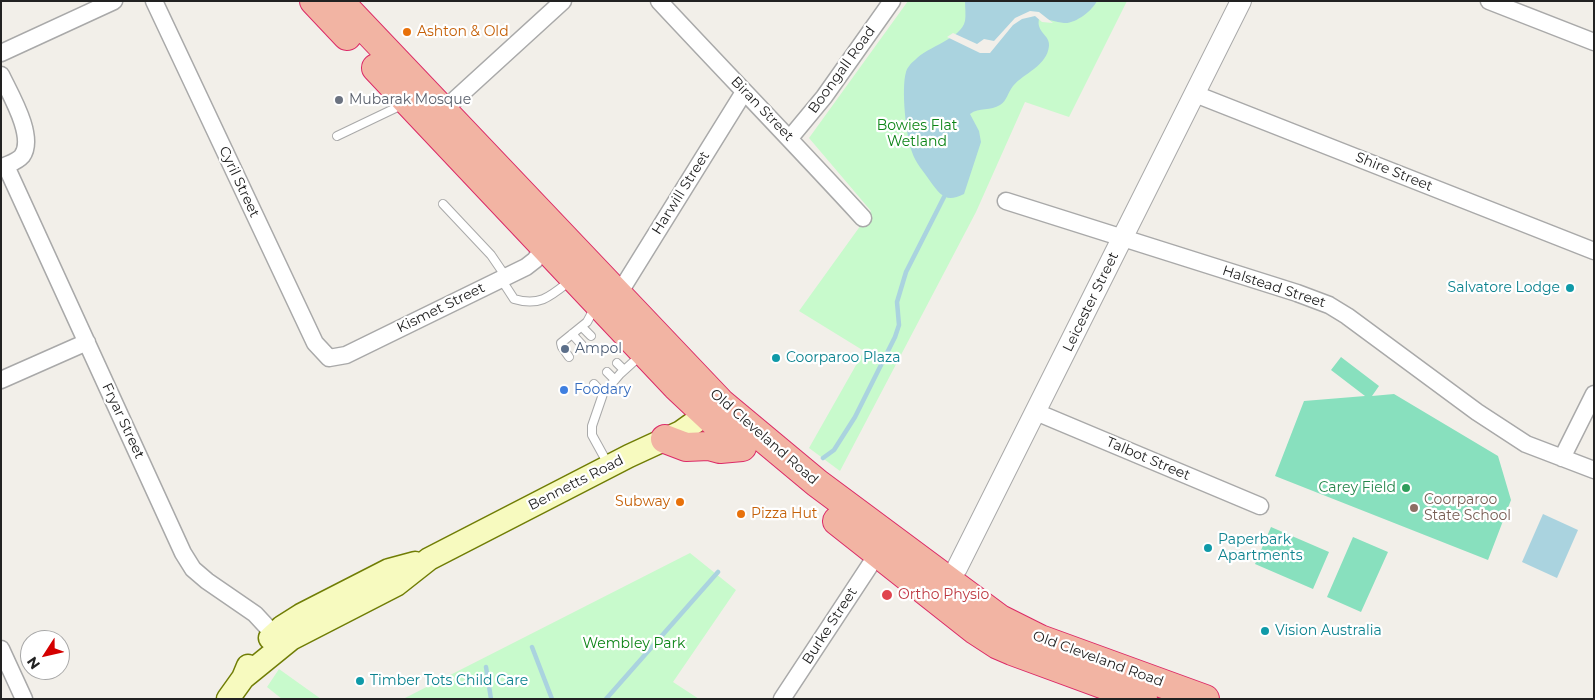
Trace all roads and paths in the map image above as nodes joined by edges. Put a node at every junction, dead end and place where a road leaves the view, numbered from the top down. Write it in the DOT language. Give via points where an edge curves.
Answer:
graph roads {
  1 [pos="114,1"];
  2 [pos="154,1"];
  3 [pos="314,1"];
  4 [pos="339,1"];
  5 [pos="563,1"];
  6 [pos="659,1"];
  7 [pos="892,1"];
  8 [pos="1240,1"];
  9 [pos="1489,1"];
  10 [pos="1594,42"];
  11 [pos="1,54"];
  12 [pos="1,75"];
  13 [pos="744,92"];
  14 [pos="1195,94"];
  15 [pos="408,102"];
  16 [pos="435,117"];
  17 [pos="337,136"];
  18 [pos="790,138"];
  19 [pos="3,167"];
  20 [pos="1006,201"];
  21 [pos="443,204"];
  22 [pos="863,218"];
  23 [pos="1122,239"];
  24 [pos="544,247"];
  25 [pos="1594,251"];
  26 [pos="503,278"];
  27 [pos="574,278"];
  28 [pos="607,298"];
  29 [pos="582,326"];
  30 [pos="572,334"];
  31 [pos="591,336"];
  32 [pos="87,342"];
  33 [pos="582,345"];
  34 [pos="644,352"];
  35 [pos="569,357"];
  36 [pos="330,358"];
  37 [pos="617,363"];
  38 [pos="624,370"];
  39 [pos="607,372"];
  40 [pos="1,380"];
  41 [pos="615,380"];
  42 [pos="594,384"];
  43 [pos="603,394"];
  44 [pos="1594,394"];
  45 [pos="714,409"];
  46 [pos="1036,412"];
  47 [pos="665,439"];
  48 [pos="742,446"];
  49 [pos="1562,458"];
  50 [pos="609,466"];
  51 [pos="1594,470"];
  52 [pos="1260,506"];
  53 [pos="878,553"];
  54 [pos="941,589"];
  55 [pos="278,639"];
  56 [pos="1,649"];
  57 [pos="24,699"];
  58 [pos="228,699"];
  59 [pos="782,699"];
  60 [pos="1144,699"];
  61 [pos="1205,699"];
  1 -- 11 [label="street"];
  2 -- 36 [label="street, Cyril Street" via="315,343"];
  3 -- 15 [label="highway, Old Cleveland Road"];
  4 -- 16 [label="highway, Old Cleveland Road"];
  5 -- 16 [label="street"];
  6 -- 13 [label="street, Biran Street"];
  7 -- 18 [label="street, Boongall Road" via="824,97"];
  8 -- 14 [label="street, Leicester Street"];
  9 -- 10 [label="street"];
  12 -- 19 [label="street" via="25,129 27,143 22,155"];
  13 -- 18 [label="street, Biran Street"];
  13 -- 28 [label="street, Harwill Street"];
  14 -- 23 [label="street, Leicester Street"];
  14 -- 25 [label="street, Shire Street"];
  15 -- 16 [label="highway, Old Cleveland Road"];
  15 -- 17 [label="lane"];
  16 -- 24 [label="highway, Old Cleveland Road"];
  16 -- 28 [label="highway, Old Cleveland Road"];
  18 -- 22 [label="street, Biran Street"];
  19 -- 32 [label="street, Fryar Street"];
  20 -- 23 [label="street, Halstead Street"];
  21 -- 26 [label="lane" via="491,255"];
  23 -- 46 [label="street, Leicester Street"];
  23 -- 49 [label="street, Halstead Street" via="1329,305 1477,412 1526,444"];
  24 -- 26 [label="street, Kismet Street" via="530,264"];
  24 -- 27 [label="highway, Old Cleveland Road"];
  26 -- 27 [label="lane" via="514,299 522,302 546,299"];
  26 -- 36 [label="street, Kismet Street" via="346,355"];
  27 -- 28 [label="highway, Old Cleveland Road"];
  28 -- 29 [label="lane"];
  28 -- 34 [label="highway, Old Cleveland Road"];
  28 -- 45 [label="highway, Old Cleveland Road"];
  29 -- 30 [label="lane"];
  29 -- 31 [label="lane"];
  30 -- 33 [label="lane"];
  30 -- 35 [label="lane" via="562,343"];
  32 -- 40 [label="street"];
  32 -- 55 [label="street, Fryar Street" via="193,569 207,582 251,610"];
  34 -- 38 [label="lane"];
  34 -- 45 [label="highway, Old Cleveland Road"];
  37 -- 38 [label="lane"];
  38 -- 41 [label="lane"];
  39 -- 41 [label="lane"];
  41 -- 43 [label="lane"];
  42 -- 43 [label="lane"];
  43 -- 50 [label="lane" via="591,430"];
  44 -- 49 [label="street"];
  45 -- 47 [label="main road, Bennetts Road"];
  45 -- 48 [label="highway, Old Cleveland Road"];
  45 -- 54 [label="highway, Old Cleveland Road" via="810,477"];
  46 -- 52 [label="street, Talbot Street"];
  46 -- 54 [label="street, Leicester Street" via="960,562"];
  47 -- 48 [label="highway" via="686,447 720,449"];
  47 -- 50 [label="main road, Bennetts Road"];
  48 -- 53 [label="highway, Old Cleveland Road"];
  49 -- 51 [label="street, Halstead Street"];
  50 -- 55 [label="main road, Bennetts Road" via="428,559 396,585 307,630"];
  53 -- 54 [label="highway, Old Cleveland Road"];
  53 -- 59 [label="street, Burke Street"];
  54 -- 60 [label="highway, Old Cleveland Road" via="987,638 998,645"];
  54 -- 61 [label="highway, Old Cleveland Road" via="1023,632"];
  55 -- 58 [label="main road, Bennetts Road"];
  56 -- 57 [label="street"];
}
